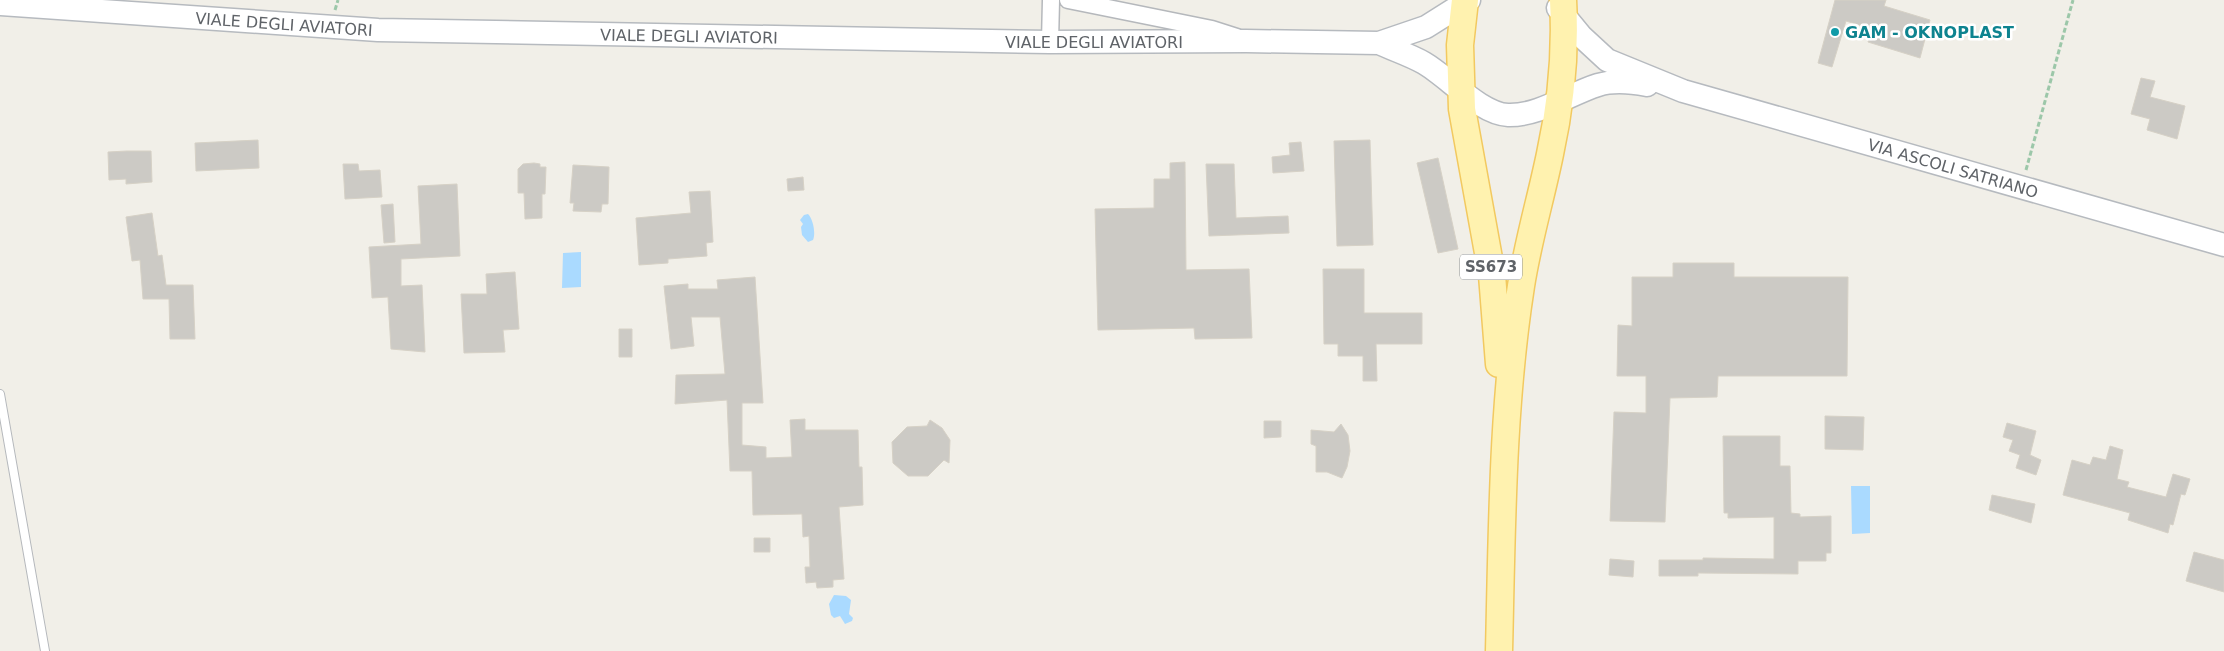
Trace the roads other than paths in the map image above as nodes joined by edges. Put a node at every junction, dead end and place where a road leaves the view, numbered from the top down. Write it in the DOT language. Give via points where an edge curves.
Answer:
graph roads {
  1 [pos="1051,0"];
  2 [pos="1068,0"];
  3 [pos="1466,1"];
  4 [pos="0,4"];
  5 [pos="1559,5"];
  6 [pos="1246,41"];
  7 [pos="1050,42"];
  8 [pos="1379,44"];
  9 [pos="1461,90"];
  10 [pos="1682,91"];
  11 [pos="1558,101"];
  12 [pos="2224,245"];
  13 [pos="0,394"];
  14 [pos="1504,448"];
  15 [pos="45,651"];
  16 [pos="1499,651"];
  1 -- 7 [label="street"];
  2 -- 6 [label="street" via="1212,29"];
  3 -- 8 [label="main road, VIALE DEGLI AVIATORI" via="1426,27"];
  3 -- 9 [label="main road, SS673" via="1460,45"];
  4 -- 7 [label="main road, VIALE DEGLI AVIATORI" via="378,30"];
  5 -- 10 [label="main road, VIA ASCOLI SATRIANO" via="1581,36 1607,60"];
  5 -- 11 [label="main road, SS673" via="1564,58"];
  6 -- 7 [label="main road, VIALE DEGLI AVIATORI"];
  6 -- 8 [label="main road, VIALE DEGLI AVIATORI"];
  8 -- 9 [label="main road, VIALE DEGLI AVIATORI" via="1424,63"];
  9 -- 11 [label="main road, VIA ASCOLI SATRIANO" via="1492,111 1507,115 1526,113"];
  9 -- 14 [label="main road, SS673" via="1468,150 1492,275"];
  10 -- 11 [label="main road, VIA ASCOLI SATRIANO" via="1615,82"];
  10 -- 12 [label="main road, VIA ASCOLI SATRIANO"];
  11 -- 14 [label="main road, SS673" via="1550,155 1521,285 1510,366"];
  13 -- 15 [label="lane"];
  14 -- 16 [label="main road, SS673"];
}
